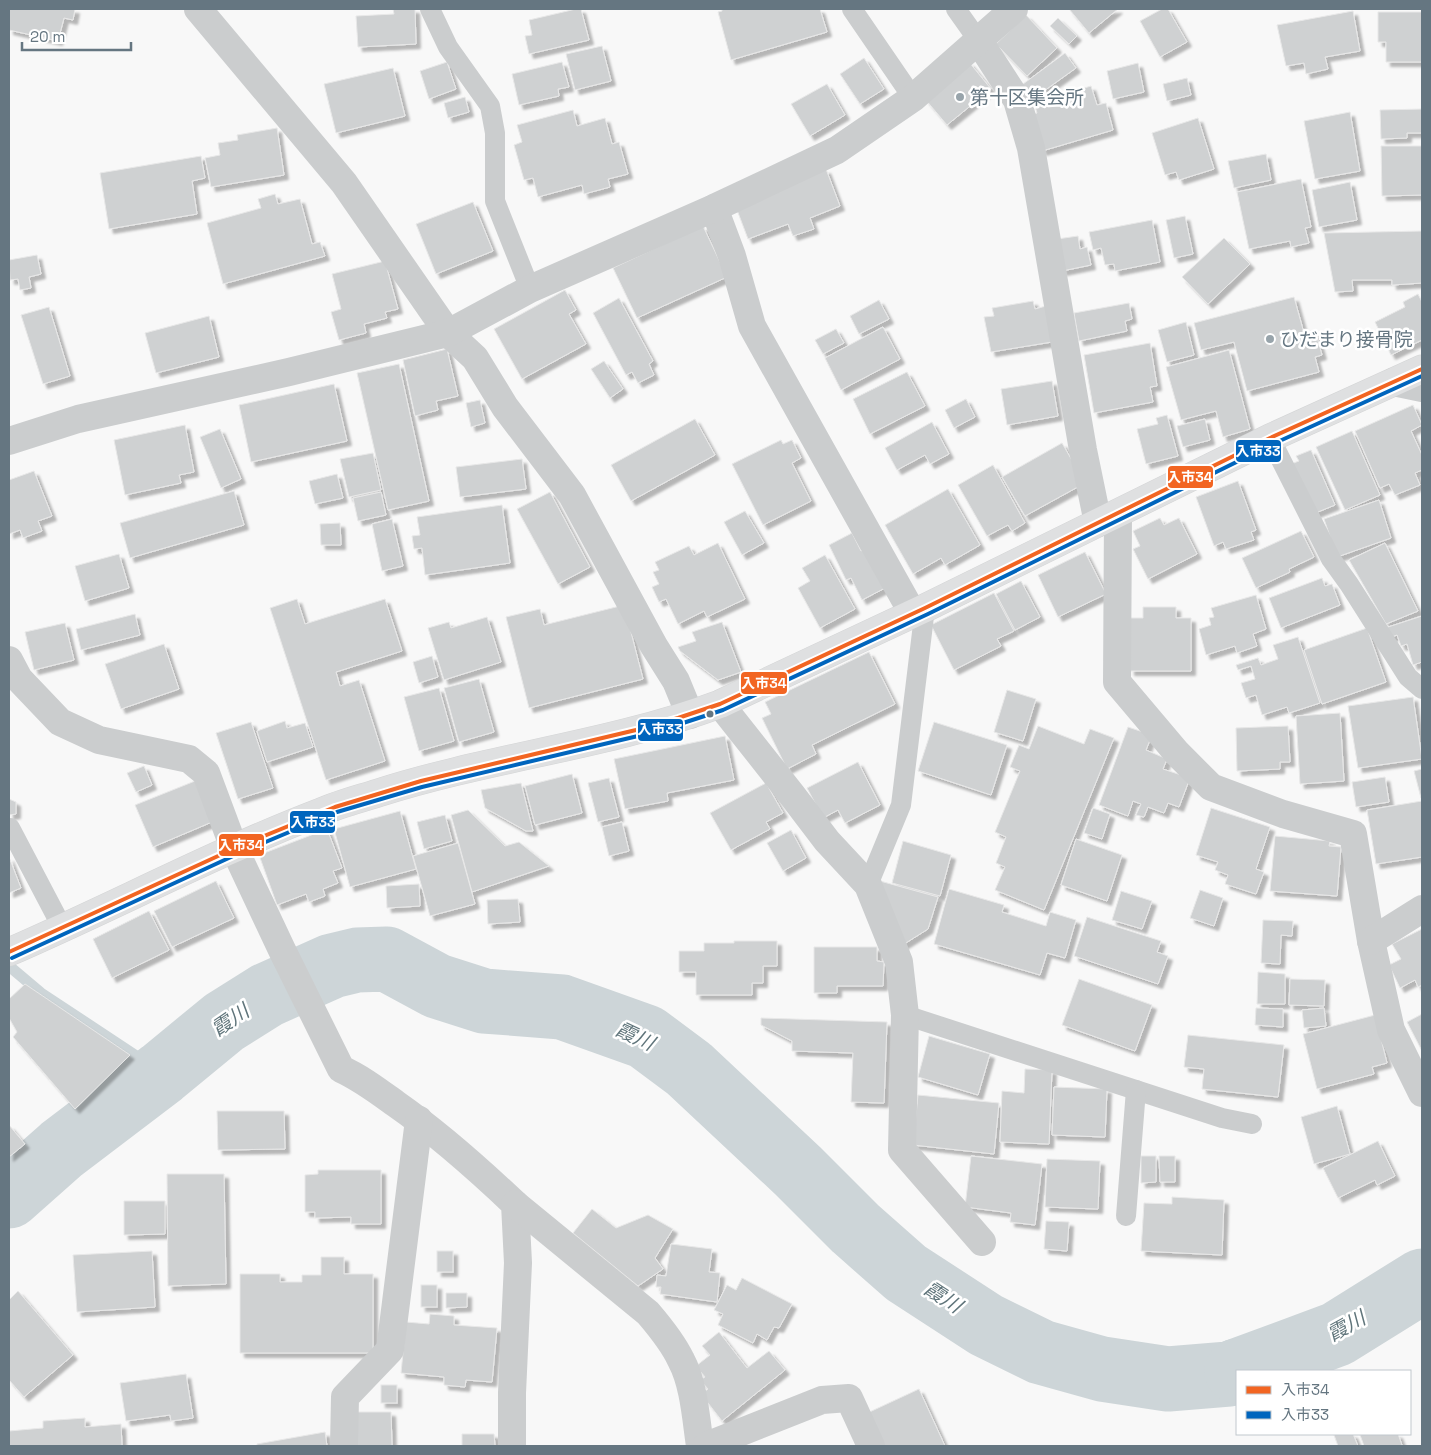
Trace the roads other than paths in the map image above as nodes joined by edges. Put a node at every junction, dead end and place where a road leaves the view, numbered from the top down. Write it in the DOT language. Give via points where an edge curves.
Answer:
graph roads {
  1 [pos="198,9"];
  2 [pos="430,9"];
  3 [pos="852,9"];
  4 [pos="956,9"];
  5 [pos="1014,9"];
  6 [pos="978,40"];
  7 [pos="913,98"];
  8 [pos="714,208"];
  9 [pos="530,289"];
  10 [pos="448,333"];
  11 [pos="1422,369"];
  12 [pos="1393,382"];
  13 [pos="1422,388"];
  14 [pos="1270,438"];
  15 [pos="9,441"];
  16 [pos="1108,518"];
  17 [pos="919,611"];
  18 [pos="9,660"];
  19 [pos="1422,690"];
  20 [pos="720,704"];
  21 [pos="690,715"];
  22 [pos="9,828"];
  23 [pos="234,848"];
  24 [pos="868,885"];
  25 [pos="1422,909"];
  26 [pos="63,929"];
  27 [pos="1371,941"];
  28 [pos="9,952"];
  29 [pos="905,1014"];
  30 [pos="1136,1090"];
  31 [pos="1422,1093"];
  32 [pos="419,1120"];
  33 [pos="1252,1124"];
  34 [pos="515,1204"];
  35 [pos="1126,1216"];
  36 [pos="982,1242"];
  37 [pos="344,1446"];
  38 [pos="512,1446"];
  39 [pos="700,1446"];
  40 [pos="706,1446"];
  41 [pos="870,1446"];
  1 -- 10 [label="street" via="344,183"];
  2 -- 9 [label="lane" via="448,47 490,106 495,132 495,201"];
  3 -- 7 [label="lane"];
  4 -- 6 [label="lane"];
  5 -- 6 [label="street"];
  6 -- 7 [label="street"];
  6 -- 16 [label="street" via="1016,100 1031,148 1083,450"];
  7 -- 8 [label="street" via="837,150"];
  8 -- 9 [label="street"];
  8 -- 17 [label="street" via="752,326"];
  9 -- 10 [label="street"];
  10 -- 15 [label="street" via="78,419"];
  10 -- 21 [label="street" via="475,358 505,407 572,495 676,681"];
  11 -- 12 [label="main road"];
  12 -- 13 [label="street"];
  12 -- 14 [label="main road"];
  14 -- 16 [label="main road"];
  14 -- 19 [label="lane" via="1331,559 1408,677"];
  16 -- 17 [label="main road"];
  16 -- 27 [label="street" via="1117,682 1177,753 1211,787 1283,814 1353,834"];
  17 -- 20 [label="main road"];
  17 -- 24 [label="lane" via="901,805"];
  18 -- 23 [label="street" via="19,679 60,722 98,740 189,759 206,773"];
  20 -- 21 [label="main road"];
  20 -- 24 [label="street" via="827,842"];
  21 -- 23 [label="main road" via="381,792 322,811"];
  22 -- 26 [label="lane"];
  23 -- 26 [label="main road"];
  23 -- 32 [label="street" via="341,1069 357,1076"];
  24 -- 29 [label="street" via="899,962"];
  25 -- 27 [label="street"];
  26 -- 28 [label="main road"];
  27 -- 31 [label="street" via="1391,1030"];
  29 -- 30 [label="lane"];
  29 -- 36 [label="street" via="902,1150"];
  30 -- 33 [label="lane" via="1222,1118"];
  30 -- 35 [label="lane"];
  32 -- 34 [label="street"];
  32 -- 37 [label="street" via="390,1350 345,1397"];
  34 -- 38 [label="street" via="518,1263"];
  34 -- 39 [label="street" via="648,1312 665,1334 682,1361 690,1385"];
  40 -- 41 [label="street" via="822,1400 849,1398"];
}
